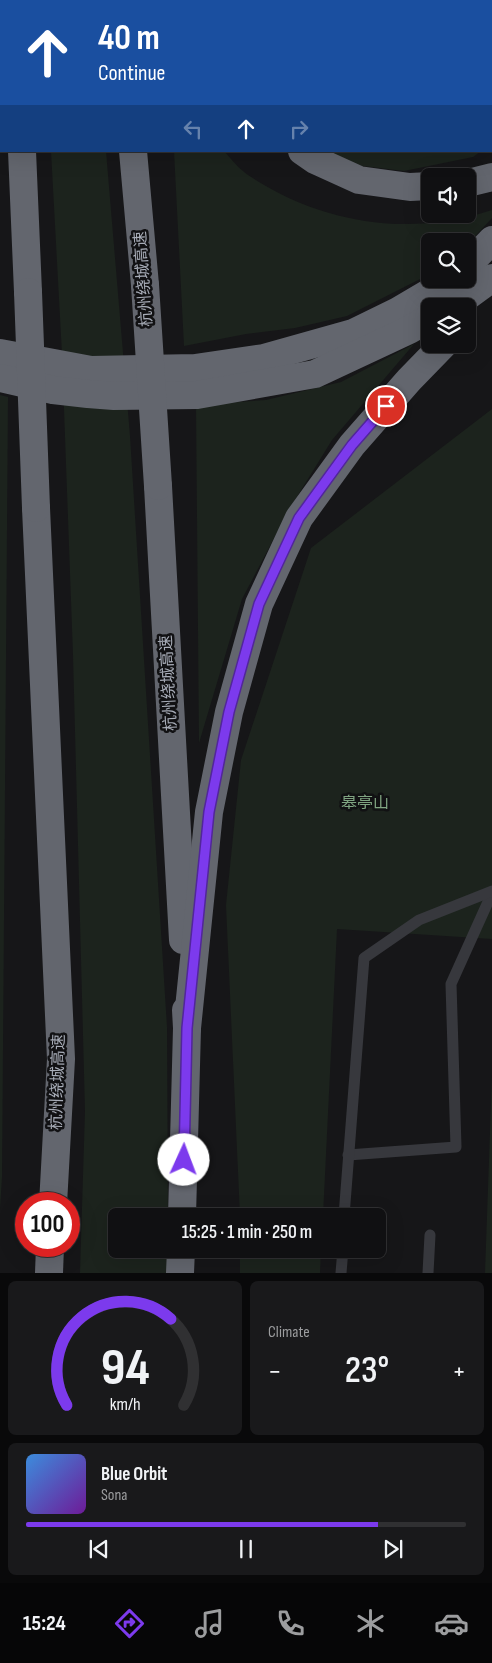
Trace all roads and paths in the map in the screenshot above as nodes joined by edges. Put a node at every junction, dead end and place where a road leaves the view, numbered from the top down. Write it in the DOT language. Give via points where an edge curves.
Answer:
graph roads {
  1 [pos="22,152"];
  2 [pos="133,152"];
  3 [pos="303,152"];
  4 [pos="492,177"];
  5 [pos="476,181"];
  6 [pos="421,186"];
  7 [pos="492,240"];
  8 [pos="476,257"];
  9 [pos="492,278"];
  10 [pos="438,288"];
  11 [pos="492,289"];
  12 [pos="464,298"];
  13 [pos="476,308"];
  14 [pos="421,323"];
  15 [pos="0,353"];
  16 [pos="435,353"];
  17 [pos="0,378"];
  18 [pos="492,892"];
  19 [pos="187,1028"];
  20 [pos="348,1155"];
  21 [pos="54,1192"];
  22 [pos="182,1208"];
  23 [pos="345,1208"];
  24 [pos="430,1235"];
  25 [pos="49,1257"];
  26 [pos="181,1258"];
  27 [pos="342,1258"];
  28 [pos="48,1273"];
  29 [pos="180,1273"];
  30 [pos="341,1273"];
  31 [pos="428,1273"];
  1 -- 21 [label="highway, 杭州绕城高速, bridge" via="61,1059"];
  2 -- 19 [label="highway, 杭州绕城高速, bridge" via="158,486"];
  3 -- 6 [label="highway" via="358,180"];
  4 -- 5 [label="highway"];
  7 -- 8 [label="highway"];
  9 -- 12 [label="highway"];
  10 -- 15 [label="highway" via="352,333 264,358 195,368 91,370"];
  11 -- 13 [label="highway"];
  14 -- 17 [label="highway" via="315,374 198,395 88,394"];
  16 -- 19 [label="highway" via="352,445 299,518 259,604 229,712 209,812"];
  18 -- 20 [label="lane" via="419,920 364,958"];
  18 -- 20 [label="lane" via="452,984 456,1147"];
  19 -- 22 [label="highway, 杭州绕城高速"];
  20 -- 23 [label="lane"];
  24 -- 31 [label="lane"];
  25 -- 28 [label="highway"];
  26 -- 29 [label="highway"];
  27 -- 30 [label="lane"];
}
